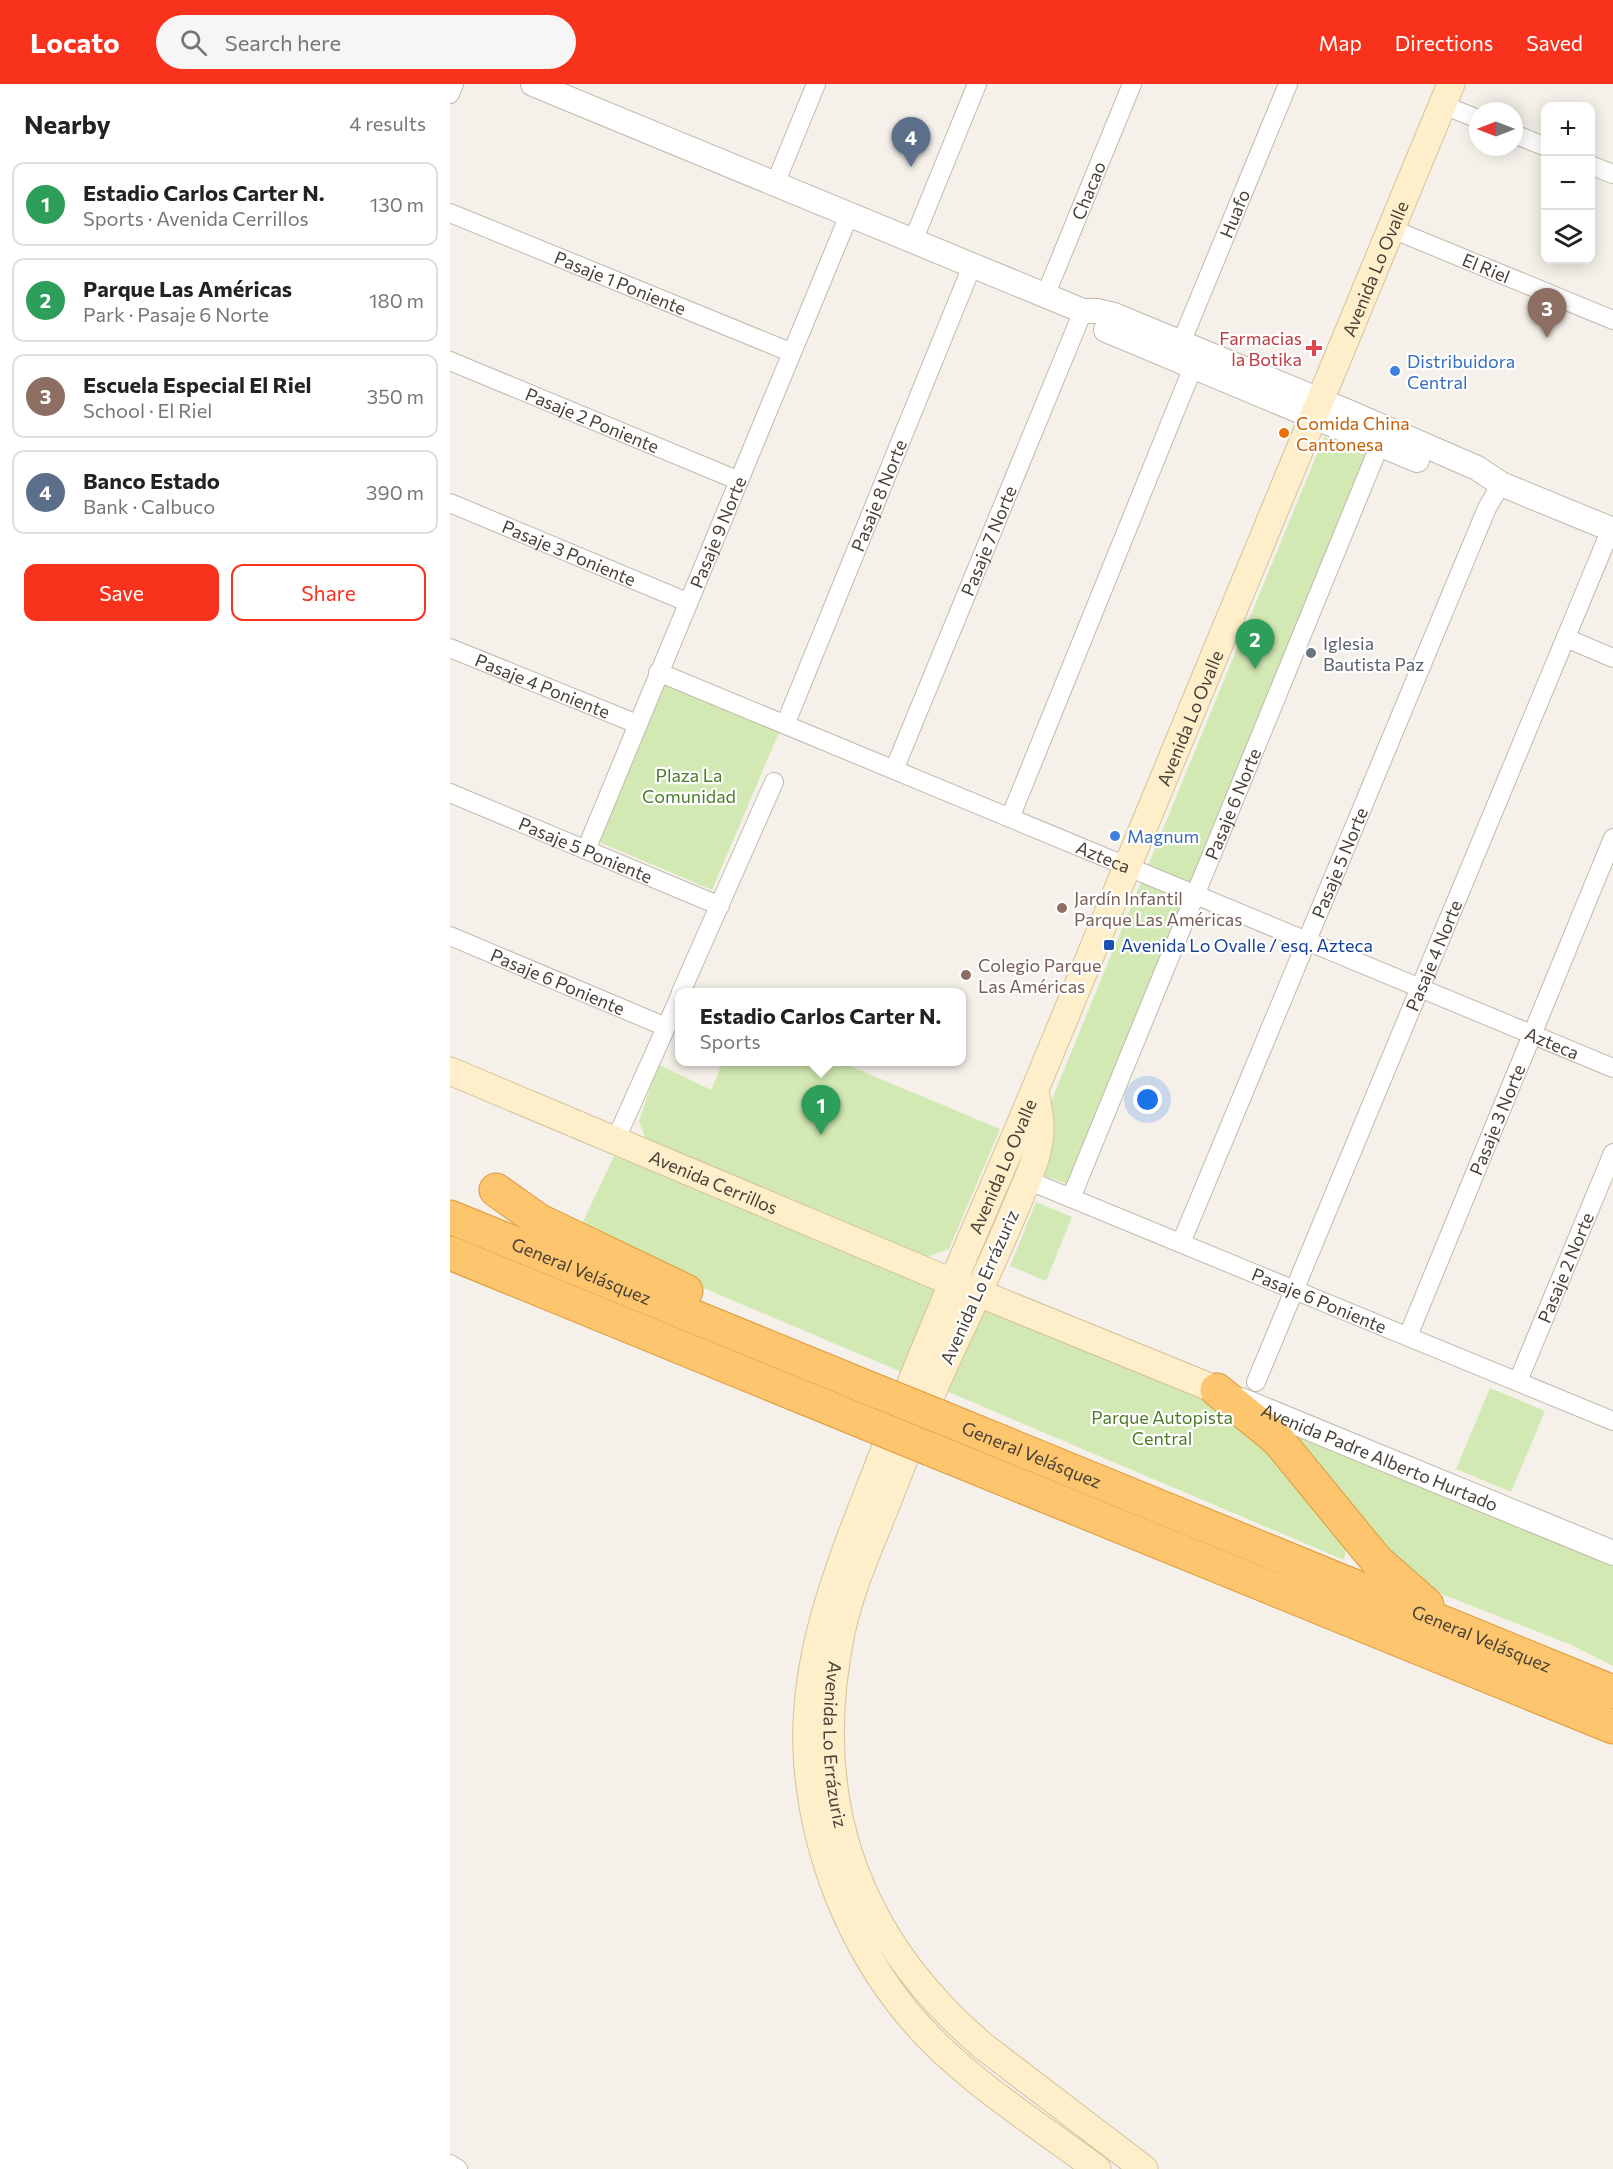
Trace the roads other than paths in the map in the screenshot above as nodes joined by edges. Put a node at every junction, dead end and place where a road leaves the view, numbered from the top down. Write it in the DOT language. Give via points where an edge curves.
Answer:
graph roads {
  1 [pos="454,84"];
  2 [pos="533,84"];
  3 [pos="816,84"];
  4 [pos="977,84"];
  5 [pos="1132,84"];
  6 [pos="1288,84"];
  7 [pos="450,94"];
  8 [pos="1447,94"];
  9 [pos="1469,112"];
  10 [pos="1523,138"];
  11 [pos="1541,145"];
  12 [pos="1595,167"];
  13 [pos="1613,174"];
  14 [pos="775,184"];
  15 [pos="450,213"];
  16 [pos="849,214"];
  17 [pos="1392,229"];
  18 [pos="913,241"];
  19 [pos="972,266"];
  20 [pos="1045,296"];
  21 [pos="1083,311"];
  22 [pos="1613,320"];
  23 [pos="1181,343"];
  24 [pos="790,352"];
  25 [pos="450,361"];
  26 [pos="1193,367"];
  27 [pos="1317,409"];
  28 [pos="1380,444"];
  29 [pos="737,480"];
  30 [pos="1501,484"];
  31 [pos="450,503"];
  32 [pos="1612,530"];
  33 [pos="687,602"];
  34 [pos="1566,638"];
  35 [pos="450,648"];
  36 [pos="1613,658"];
  37 [pos="658,672"];
  38 [pos="637,724"];
  39 [pos="785,725"];
  40 [pos="894,770"];
  41 [pos="774,782"];
  42 [pos="450,793"];
  43 [pos="1010,818"];
  44 [pos="1613,838"];
  45 [pos="586,850"];
  46 [pos="1127,867"];
  47 [pos="1195,895"];
  48 [pos="720,906"];
  49 [pos="450,936"];
  50 [pos="1307,941"];
  51 [pos="684,988"];
  52 [pos="1420,988"];
  53 [pos="675,1007"];
  54 [pos="666,1027"];
  55 [pos="1532,1034"];
  56 [pos="1613,1068"];
  57 [pos="450,1071"];
  58 [pos="1035,1091"];
  59 [pos="616,1139"];
  60 [pos="1613,1153"];
  61 [pos="1027,1180"];
  62 [pos="496,1190"];
  63 [pos="1071,1198"];
  64 [pos="450,1217"];
  65 [pos="1181,1243"];
  66 [pos="450,1253"];
  67 [pos="954,1283"];
  68 [pos="1295,1290"];
  69 [pos="979,1294"];
  70 [pos="1408,1336"];
  71 [pos="814,1366"];
  72 [pos="1256,1382"];
  73 [pos="1518,1382"];
  74 [pos="1217,1390"];
  75 [pos="1613,1420"];
  76 [pos="1613,1554"];
  77 [pos="1468,1633"];
  78 [pos="1613,1692"];
  79 [pos="1613,1727"];
  80 [pos="450,2164"];
  81 [pos="458,2169"];
  82 [pos="1097,2169"];
  83 [pos="1144,2169"];
  1 -- 7 [label="street"];
  2 -- 14 [label="street"];
  3 -- 14 [label="street"];
  4 -- 18 [label="street"];
  5 -- 20 [label="street, Chacao"];
  6 -- 23 [label="street, Huafo"];
  8 -- 9 [label="street"];
  8 -- 17 [label="main road, Avenida Lo Ovalle"];
  10 -- 11 [label="street"];
  12 -- 13 [label="street"];
  14 -- 16 [label="street"];
  15 -- 24 [label="street, Pasaje 1 Poniente"];
  16 -- 18 [label="street"];
  16 -- 24 [label="street, Pasaje 9 Norte"];
  17 -- 22 [label="street, El Riel"];
  17 -- 27 [label="main road, Avenida Lo Ovalle"];
  18 -- 19 [label="street"];
  19 -- 20 [label="street"];
  19 -- 39 [label="street, Pasaje 8 Norte"];
  20 -- 21 [label="street"];
  21 -- 23 [label="street" via="1114,315"];
  21 -- 26 [label="street" via="1103,328"];
  21 -- 40 [label="street, Pasaje 7 Norte"];
  23 -- 27 [label="street"];
  24 -- 29 [label="street, Pasaje 9 Norte"];
  25 -- 29 [label="street, Pasaje 2 Poniente"];
  26 -- 27 [label="street"];
  26 -- 43 [label="street"];
  27 -- 28 [label="street"];
  27 -- 30 [label="street" via="1468,464"];
  27 -- 46 [label="main road, Avenida Lo Ovalle"];
  28 -- 30 [label="street" via="1462,478 1481,484"];
  28 -- 47 [label="street, Pasaje 6 Norte"];
  29 -- 33 [label="street, Pasaje 9 Norte"];
  30 -- 32 [label="street"];
  30 -- 50 [label="street, Pasaje 5 Norte" via="1487,508"];
  31 -- 33 [label="street, Pasaje 3 Poniente"];
  32 -- 34 [label="street, Pasaje 4 Norte"];
  33 -- 37 [label="street, Pasaje 9 Norte"];
  34 -- 36 [label="street"];
  34 -- 52 [label="street, Pasaje 4 Norte"];
  35 -- 38 [label="street, Pasaje 4 Poniente"];
  37 -- 38 [label="street, Pasaje 9 Norte"];
  37 -- 39 [label="street, Azteca"];
  38 -- 45 [label="street, Pasaje 9 Norte"];
  39 -- 40 [label="street, Azteca"];
  40 -- 43 [label="street, Azteca"];
  41 -- 48 [label="street"];
  42 -- 45 [label="street, Pasaje 5 Poniente"];
  43 -- 46 [label="street, Azteca"];
  44 -- 55 [label="street, Pasaje 3 Norte"];
  45 -- 48 [label="street, Pasaje 5 Poniente"];
  46 -- 47 [label="street, Azteca"];
  46 -- 58 [label="main road, Avenida Lo Ovalle"];
  47 -- 50 [label="street, Azteca"];
  47 -- 63 [label="street, Pasaje 6 Norte"];
  48 -- 51 [label="street"];
  49 -- 54 [label="street, Pasaje 6 Poniente"];
  50 -- 52 [label="street, Azteca"];
  50 -- 65 [label="street, Pasaje 5 Norte"];
  52 -- 55 [label="street, Azteca"];
  52 -- 68 [label="street, Pasaje 4 Norte"];
  53 -- 54 [label="street"];
  54 -- 59 [label="street"];
  55 -- 56 [label="street, Azteca"];
  55 -- 70 [label="street, Pasaje 3 Norte"];
  57 -- 59 [label="main road, Avenida Cerrillos"];
  58 -- 61 [label="main road, Avenida Lo Errázuriz" via="1041,1126"];
  58 -- 67 [label="main road, Avenida Lo Ovalle"];
  59 -- 67 [label="main road, Avenida Cerrillos"];
  60 -- 73 [label="street, Pasaje 2 Norte"];
  61 -- 63 [label="street, Pasaje 6 Poniente"];
  61 -- 69 [label="main road, Avenida Lo Errázuriz"];
  62 -- 71 [label="highway" via="538,1220 696,1295"];
  63 -- 65 [label="street, Pasaje 6 Poniente"];
  64 -- 71 [label="highway, General Velásquez"];
  65 -- 68 [label="street, Pasaje 6 Poniente"];
  66 -- 79 [label="highway, General Velásquez, bridge"];
  67 -- 69 [label="main road, Avenida Cerrillos"];
  67 -- 82 [label="main road, Avenida Lo Errázuriz" via="918,1363 822,1623 811,1674 807,1729 816,1819 844,1909 873,1965 909,2016 987,2087"];
  68 -- 70 [label="street, Pasaje 6 Poniente"];
  68 -- 72 [label="street, Pasaje 4 Norte"];
  69 -- 74 [label="main road, Avenida Padre Alberto Hurtado"];
  69 -- 83 [label="main road, Avenida Lo Errázuriz" via="926,1404 842,1631 832,1685 830,1732 840,1821 869,1905 897,1953 935,2001 983,2046"];
  70 -- 73 [label="street, Pasaje 6 Poniente"];
  71 -- 77 [label="highway, General Velásquez, bridge"];
  73 -- 75 [label="street, Pasaje 6 Poniente"];
  74 -- 76 [label="street, Avenida Padre Alberto Hurtado"];
  74 -- 77 [label="highway" via="1278,1440 1397,1581"];
  77 -- 78 [label="highway, General Velásquez"];
  80 -- 81 [label="street"];
}
